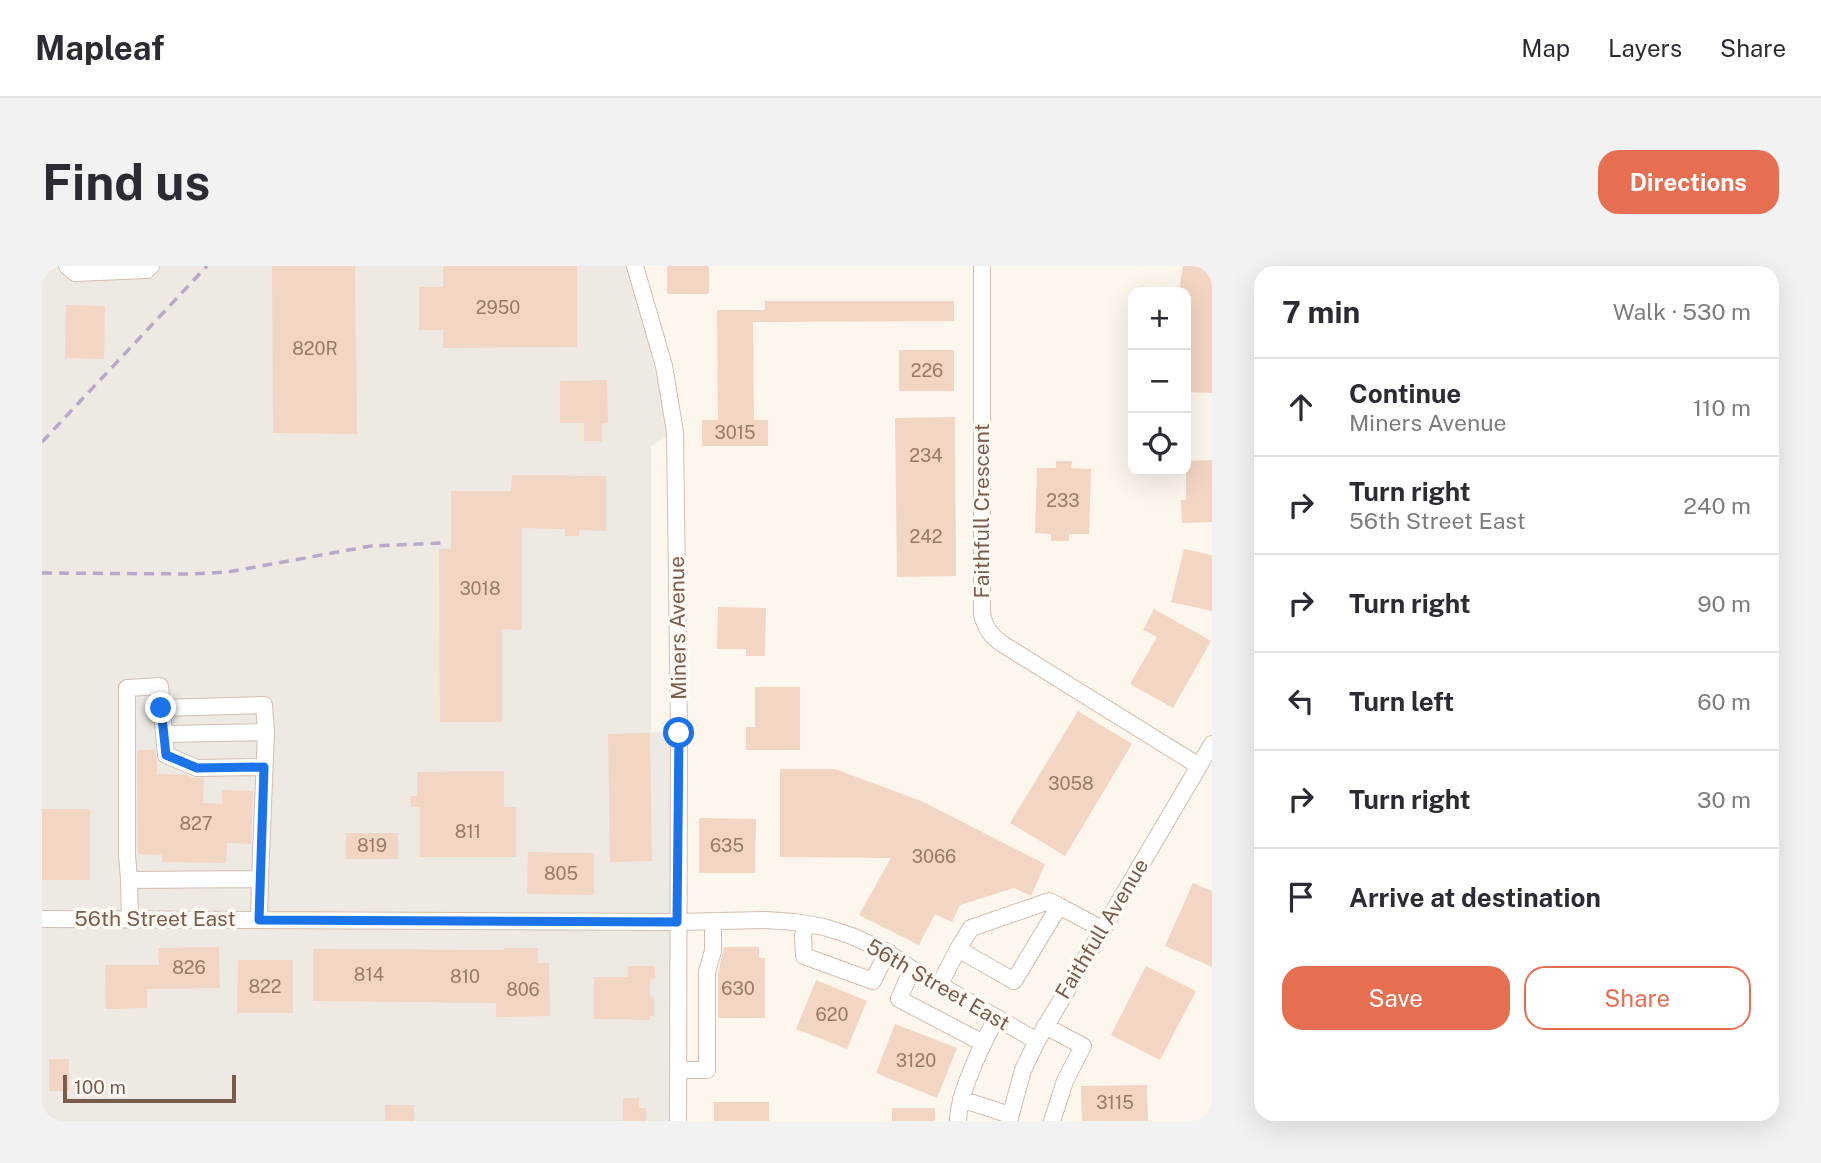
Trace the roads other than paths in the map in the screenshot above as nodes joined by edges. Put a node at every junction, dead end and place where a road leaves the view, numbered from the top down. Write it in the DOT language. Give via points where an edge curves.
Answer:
graph roads {
  1 [pos="67,266"];
  2 [pos="151,266"];
  3 [pos="635,266"];
  4 [pos="982,266"];
  5 [pos="161,708"];
  6 [pos="266,732"];
  7 [pos="164,734"];
  8 [pos="1212,744"];
  9 [pos="1199,766"];
  10 [pos="264,767"];
  11 [pos="260,879"];
  12 [pos="129,880"];
  13 [pos="1059,906"];
  14 [pos="42,919"];
  15 [pos="130,919"];
  16 [pos="259,920"];
  17 [pos="677,922"];
  18 [pos="713,922"];
  19 [pos="806,924"];
  20 [pos="1102,929"];
  21 [pos="958,948"];
  22 [pos="887,952"];
  23 [pos="912,969"];
  24 [pos="940,984"];
  25 [pos="996,1018"];
  26 [pos="1045,1026"];
  27 [pos="1037,1041"];
  28 [pos="983,1043"];
  29 [pos="678,1070"];
  30 [pos="961,1099"];
  31 [pos="1010,1118"];
  32 [pos="678,1121"];
  33 [pos="958,1121"];
  34 [pos="1052,1121"];
  1 -- 2 [label="street" via="75,273 147,270"];
  3 -- 17 [label="street, Miners Avenue" via="664,366 676,432"];
  4 -- 9 [label="street, Faithfull Crescent" via="984,623 1001,643"];
  5 -- 6 [label="street" via="264,705"];
  5 -- 7 [label="street"];
  5 -- 12 [label="street" via="160,686 127,688"];
  6 -- 7 [label="street"];
  6 -- 10 [label="street"];
  7 -- 10 [label="street" via="166,755 197,768"];
  8 -- 9 [label="street, Faithfull Avenue"];
  9 -- 20 [label="street, Faithfull Avenue"];
  10 -- 11 [label="street"];
  11 -- 12 [label="street"];
  11 -- 16 [label="street"];
  12 -- 15 [label="street"];
  13 -- 20 [label="street"];
  13 -- 21 [label="street" via="1049,901 971,928"];
  13 -- 21 [label="street" via="1014,981"];
  14 -- 15 [label="street, 56th Street East"];
  15 -- 16 [label="street, 56th Street East"];
  16 -- 17 [label="street, 56th Street East"];
  17 -- 18 [label="street, 56th Street East"];
  17 -- 29 [label="street, Miners Avenue"];
  18 -- 19 [label="street, 56th Street East"];
  18 -- 29 [label="street" via="707,972 707,1070"];
  19 -- 22 [label="street, 56th Street East" via="852,936"];
  19 -- 22 [label="street" via="804,956 873,981"];
  20 -- 26 [label="street, Faithfull Avenue"];
  21 -- 24 [label="street"];
  22 -- 23 [label="street, 56th Street East"];
  23 -- 24 [label="street, 56th Street East"];
  23 -- 28 [label="street" via="899,999"];
  24 -- 25 [label="street, 56th Street East"];
  25 -- 27 [label="street, 56th Street East"];
  25 -- 28 [label="street"];
  26 -- 27 [label="street, Faithfull Avenue"];
  26 -- 34 [label="street" via="1083,1046"];
  27 -- 31 [label="street, Faithfull Avenue" via="1023,1070"];
  28 -- 30 [label="street"];
  29 -- 32 [label="street, Miners Avenue"];
  30 -- 31 [label="street"];
  30 -- 33 [label="street"];
}
